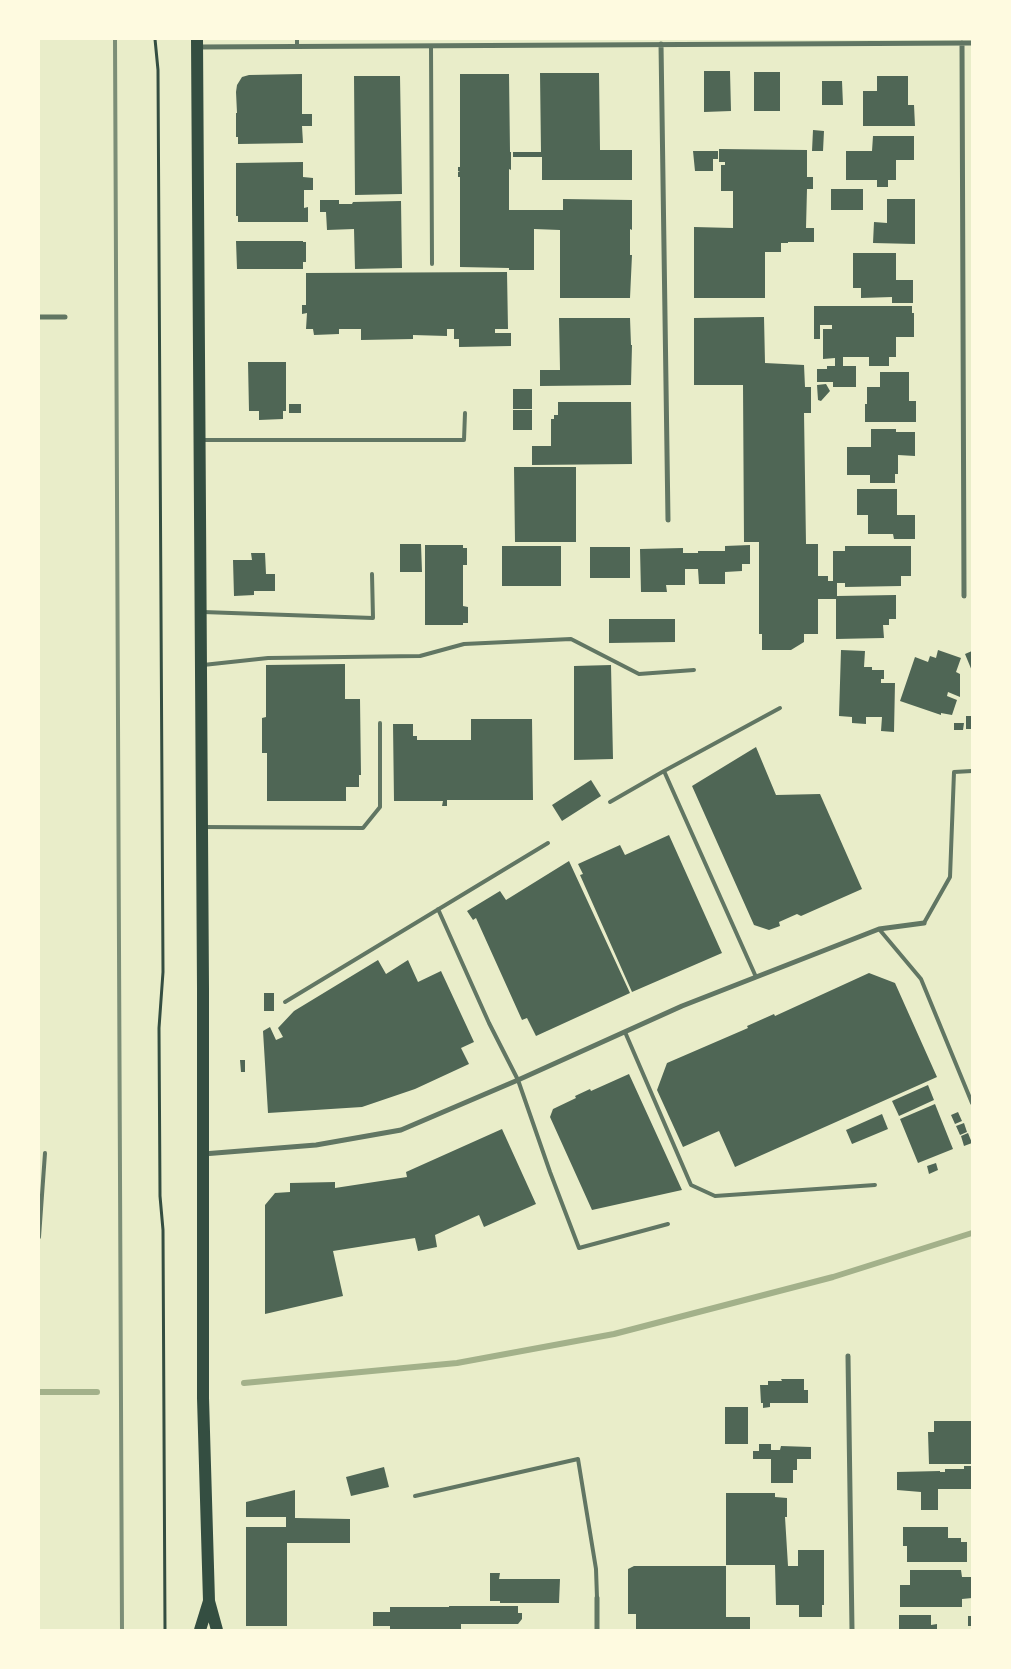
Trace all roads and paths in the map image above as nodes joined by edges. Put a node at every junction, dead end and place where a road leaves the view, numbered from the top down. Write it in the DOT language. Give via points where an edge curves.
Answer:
graph roads {
  1 [pos="155,39"];
  2 [pos="297,39"];
  3 [pos="197,43"];
  4 [pos="962,43"];
  5 [pos="972,43"];
  6 [pos="661,44"];
  7 [pos="297,47"];
  8 [pos="431,47"];
  9 [pos="432,264"];
  10 [pos="39,317"];
  11 [pos="65,317"];
  12 [pos="465,413"];
  13 [pos="200,440"];
  14 [pos="668,520"];
  15 [pos="372,574"];
  16 [pos="964,596"];
  17 [pos="201,612"];
  18 [pos="201,665"];
  19 [pos="694,670"];
  20 [pos="780,708"];
  21 [pos="380,723"];
  22 [pos="664,771"];
  23 [pos="972,771"];
  24 [pos="610,802"];
  25 [pos="202,827"];
  26 [pos="548,843"];
  27 [pos="438,909"];
  28 [pos="924,923"];
  29 [pos="878,929"];
  30 [pos="756,977"];
  31 [pos="285,1002"];
  32 [pos="625,1032"];
  33 [pos="518,1080"];
  34 [pos="972,1103"];
  35 [pos="45,1153"];
  36 [pos="202,1154"];
  37 [pos="875,1185"];
  38 [pos="668,1224"];
  39 [pos="39,1237"];
  40 [pos="848,1356"];
  41 [pos="415,1496"];
  42 [pos="597,1598"];
  43 [pos="209,1601"];
  44 [pos="164,1630"];
  45 [pos="200,1630"];
  46 [pos="217,1630"];
  47 [pos="596,1630"];
  48 [pos="852,1630"];
  1 -- 44 [label="path" via="158,90 163,972 159,1038"];
  2 -- 7 [label="lane"];
  3 -- 7 [label="street"];
  3 -- 13 [label="main road"];
  4 -- 5 [label="street"];
  4 -- 6 [label="street"];
  4 -- 16 [label="street"];
  6 -- 8 [label="street"];
  6 -- 14 [label="street"];
  7 -- 8 [label="street"];
  8 -- 9 [label="lane"];
  10 -- 11 [label="street"];
  12 -- 13 [label="lane" via="464,440"];
  13 -- 17 [label="main road"];
  15 -- 17 [label="lane" via="373,618"];
  17 -- 18 [label="main road"];
  18 -- 19 [label="lane" via="268,658 420,656 464,644 571,639 639,674"];
  18 -- 25 [label="main road"];
  20 -- 22 [label="lane"];
  21 -- 25 [label="lane" via="380,807 363,828"];
  22 -- 24 [label="lane"];
  22 -- 30 [label="lane"];
  23 -- 28 [label="lane" via="954,772 950,877"];
  25 -- 36 [label="main road"];
  26 -- 27 [label="lane"];
  27 -- 31 [label="lane"];
  27 -- 33 [label="lane"];
  28 -- 29 [label="street"];
  29 -- 30 [label="street"];
  29 -- 34 [label="lane" via="921,979"];
  30 -- 32 [label="street"];
  32 -- 33 [label="street"];
  32 -- 37 [label="lane" via="691,1185 715,1196"];
  33 -- 36 [label="street" via="402,1130 316,1145"];
  33 -- 38 [label="lane" via="579,1248"];
  35 -- 39 [label="lane"];
  36 -- 43 [label="main road" via="203,1398"];
  40 -- 48 [label="street"];
  41 -- 42 [label="lane" via="578,1459 596,1569"];
  42 -- 47 [label="street"];
  43 -- 45 [label="main road"];
  43 -- 46 [label="main road"];
}
